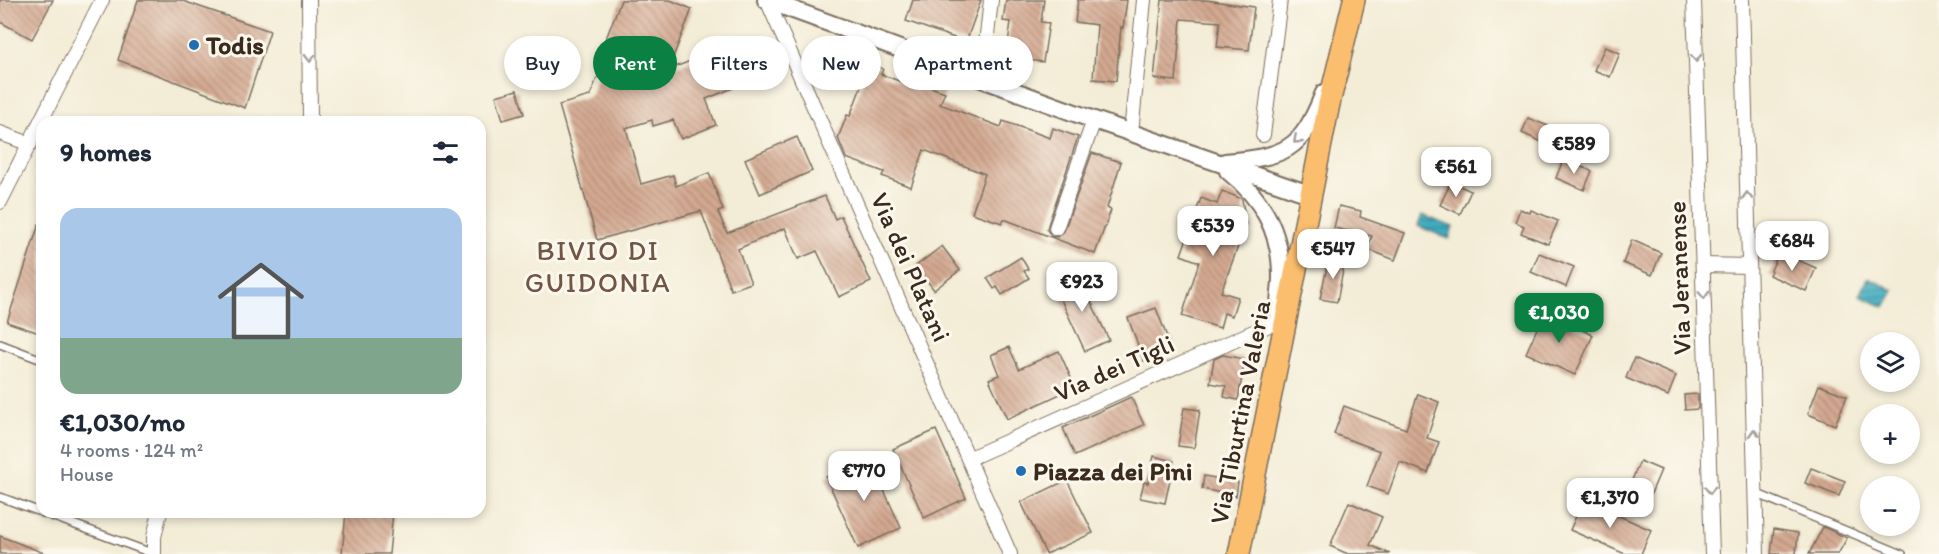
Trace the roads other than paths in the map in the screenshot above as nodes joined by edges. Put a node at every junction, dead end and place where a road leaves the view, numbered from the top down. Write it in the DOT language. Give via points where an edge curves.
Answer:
graph roads {
  1 [pos="102,0"];
  2 [pos="309,0"];
  3 [pos="767,0"];
  4 [pos="991,0"];
  5 [pos="1144,0"];
  6 [pos="1280,0"];
  7 [pos="1694,0"];
  8 [pos="1742,0"];
  9 [pos="1350,1"];
  10 [pos="987,36"];
  11 [pos="893,46"];
  12 [pos="1341,51"];
  13 [pos="1014,90"];
  14 [pos="44,116"];
  15 [pos="310,116"];
  16 [pos="1094,120"];
  17 [pos="36,132"];
  18 [pos="0,133"];
  19 [pos="1131,133"];
  20 [pos="1263,135"];
  21 [pos="30,144"];
  22 [pos="1218,163"];
  23 [pos="1312,195"];
  24 [pos="0,202"];
  25 [pos="1056,228"];
  26 [pos="1703,265"];
  27 [pos="1749,266"];
  28 [pos="1278,321"];
  29 [pos="0,344"];
  30 [pos="1280,346"];
  31 [pos="36,358"];
  32 [pos="970,458"];
  33 [pos="1755,492"];
  34 [pos="0,497"];
  35 [pos="36,510"];
  36 [pos="57,518"];
  37 [pos="159,518"];
  38 [pos="154,554"];
  39 [pos="1010,554"];
  40 [pos="1239,554"];
  41 [pos="1712,554"];
  42 [pos="1757,554"];
  43 [pos="1902,554"];
  1 -- 14 [label="street"];
  2 -- 15 [label="street, one-way"];
  3 -- 11 [label="street"];
  3 -- 32 [label="street, Via dei Platani"];
  4 -- 10 [label="street"];
  5 -- 19 [label="street"];
  6 -- 20 [label="street"];
  7 -- 26 [label="street, Via Jeranense, one-way"];
  27 -- 8 [label="street, one-way"];
  9 -- 12 [label="main road, Via Tiburtina Valeria"];
  12 -- 22 [label="street, one-way" via="1316,115 1299,140 1267,157"];
  12 -- 23 [label="main road, Via Tiburtina Valeria"];
  13 -- 16 [label="street"];
  16 -- 19 [label="street"];
  16 -- 25 [label="street"];
  17 -- 21 [label="street"];
  18 -- 21 [label="street"];
  19 -- 22 [label="street"];
  21 -- 24 [label="street"];
  22 -- 23 [label="street"];
  22 -- 28 [label="street" via="1255,194 1271,224 1281,264"];
  23 -- 30 [label="main road, Via Tiburtina Valeria"];
  26 -- 27 [label="street"];
  26 -- 41 [label="street, Via Jeranense, one-way"];
  33 -- 27 [label="street, one-way"];
  28 -- 30 [label="street"];
  28 -- 32 [label="street, Via dei Tigli"];
  29 -- 31 [label="lane"];
  30 -- 40 [label="main road, Via Tiburtina Valeria"];
  32 -- 39 [label="street, Via dei Platani"];
  33 -- 42 [label="street"];
  33 -- 43 [label="lane"];
  34 -- 35 [label="lane"];
  36 -- 38 [label="lane"];
  37 -- 38 [label="street"];
}
